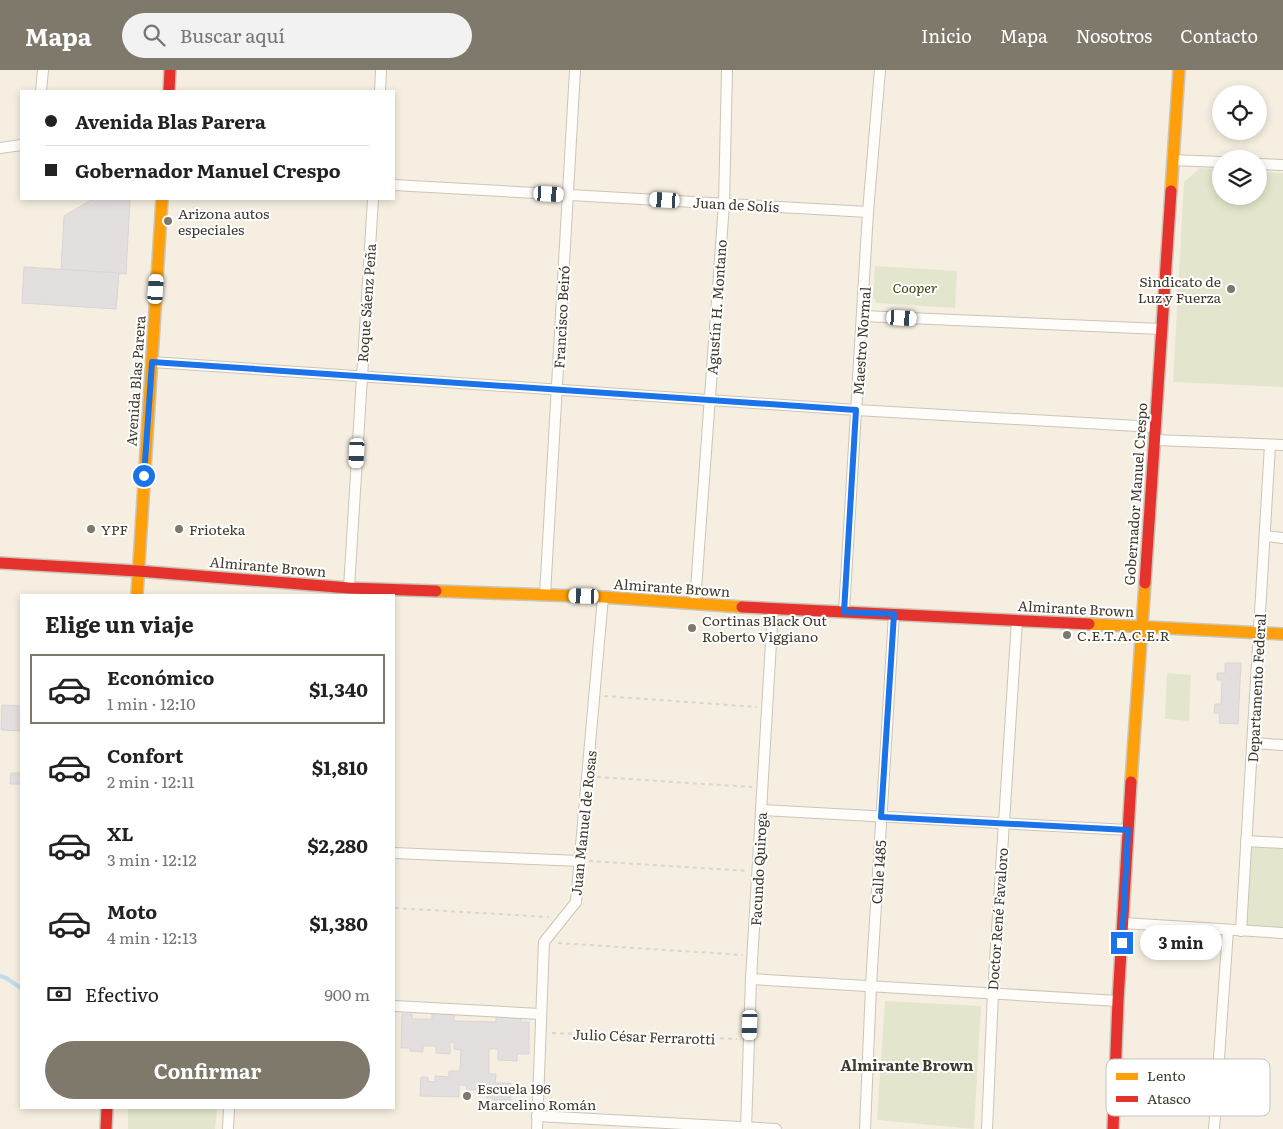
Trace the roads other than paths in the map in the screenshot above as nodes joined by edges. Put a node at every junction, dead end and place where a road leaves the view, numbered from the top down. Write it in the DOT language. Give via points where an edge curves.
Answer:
graph roads {
  1 [pos="43,70"];
  2 [pos="170,70"];
  3 [pos="382,70"];
  4 [pos="575,70"];
  5 [pos="727,70"];
  6 [pos="880,70"];
  7 [pos="1179,70"];
  8 [pos="41,90"];
  9 [pos="169,90"];
  10 [pos="380,90"];
  11 [pos="20,145"];
  12 [pos="0,148"];
  13 [pos="1172,160"];
  14 [pos="1212,162"];
  15 [pos="1267,164"];
  16 [pos="1283,165"];
  17 [pos="395,185"];
  18 [pos="568,195"];
  19 [pos="162,200"];
  20 [pos="373,200"];
  21 [pos="724,204"];
  22 [pos="868,212"];
  23 [pos="862,316"];
  24 [pos="1161,329"];
  25 [pos="152,362"];
  26 [pos="361,376"];
  27 [pos="557,390"];
  28 [pos="709,400"];
  29 [pos="856,410"];
  30 [pos="1155,426"];
  31 [pos="1155,440"];
  32 [pos="1270,445"];
  33 [pos="1283,446"];
  34 [pos="1265,536"];
  35 [pos="1283,538"];
  36 [pos="0,563"];
  37 [pos="138,571"];
  38 [pos="349,588"];
  39 [pos="363,592"];
  40 [pos="137,594"];
  41 [pos="545,595"];
  42 [pos="603,597"];
  43 [pos="695,603"];
  44 [pos="773,609"];
  45 [pos="844,612"];
  46 [pos="894,614"];
  47 [pos="1017,620"];
  48 [pos="1141,626"];
  49 [pos="1259,633"];
  50 [pos="1283,634"];
  51 [pos="1252,743"];
  52 [pos="1283,745"];
  53 [pos="761,810"];
  54 [pos="881,817"];
  55 [pos="1004,823"];
  56 [pos="1128,830"];
  57 [pos="1246,841"];
  58 [pos="1283,843"];
  59 [pos="395,853"];
  60 [pos="580,861"];
  61 [pos="1123,923"];
  62 [pos="1228,930"];
  63 [pos="1241,931"];
  64 [pos="1283,933"];
  65 [pos="751,979"];
  66 [pos="871,986"];
  67 [pos="993,993"];
  68 [pos="1118,1001"];
  69 [pos="395,1006"];
  70 [pos="540,1014"];
  71 [pos="1116,1059"];
  72 [pos="1219,1059"];
  73 [pos="107,1109"];
  74 [pos="228,1109"];
  75 [pos="537,1116"];
  76 [pos="1114,1116"];
  77 [pos="1215,1116"];
  78 [pos="105,1128"];
  79 [pos="746,1128"];
  80 [pos="228,1129"];
  81 [pos="536,1129"];
  82 [pos="776,1129"];
  83 [pos="865,1129"];
  84 [pos="987,1129"];
  85 [pos="1113,1129"];
  86 [pos="1214,1129"];
  1 -- 8 [label="street"];
  2 -- 9 [label="main road"];
  3 -- 10 [label="street"];
  4 -- 18 [label="street, Francisco Beiró"];
  5 -- 21 [label="street, Agustín H. Montano"];
  6 -- 22 [label="street, Maestro Normal"];
  7 -- 13 [label="main road, Gobernador Manuel Crespo"];
  11 -- 12 [label="street"];
  13 -- 14 [label="street"];
  13 -- 24 [label="main road, Gobernador Manuel Crespo"];
  15 -- 16 [label="street"];
  17 -- 18 [label="street, Juan de Solís"];
  18 -- 21 [label="street, Juan de Solís"];
  18 -- 27 [label="street, Francisco Beiró"];
  19 -- 25 [label="main road, Avenida Blas Parera"];
  20 -- 26 [label="street, Roque Sáenz Peña"];
  21 -- 22 [label="street, Juan de Solís"];
  21 -- 28 [label="street, Agustín H. Montano"];
  22 -- 23 [label="street, Maestro Normal"];
  23 -- 24 [label="street"];
  23 -- 29 [label="street, Maestro Normal"];
  24 -- 30 [label="main road, Gobernador Manuel Crespo"];
  25 -- 26 [label="street"];
  25 -- 37 [label="main road, Avenida Blas Parera"];
  26 -- 27 [label="street"];
  26 -- 38 [label="street, Roque Sáenz Peña"];
  27 -- 28 [label="street"];
  27 -- 41 [label="street, Francisco Beiró"];
  28 -- 29 [label="street"];
  28 -- 43 [label="street, Agustín H. Montano"];
  29 -- 30 [label="street"];
  29 -- 45 [label="street, Maestro Normal"];
  30 -- 31 [label="main road, Gobernador Manuel Crespo"];
  31 -- 32 [label="street"];
  31 -- 48 [label="main road, Gobernador Manuel Crespo"];
  32 -- 33 [label="street"];
  32 -- 34 [label="street, Departamento Federal"];
  34 -- 35 [label="street"];
  34 -- 49 [label="street, Departamento Federal"];
  36 -- 37 [label="main road, Almirante Brown"];
  37 -- 38 [label="main road, Almirante Brown"];
  37 -- 40 [label="main road, Avenida Blas Parera"];
  38 -- 39 [label="main road, Almirante Brown"];
  39 -- 41 [label="main road, Almirante Brown"];
  41 -- 42 [label="main road, Almirante Brown"];
  42 -- 43 [label="main road, Almirante Brown"];
  42 -- 60 [label="street, Juan Manuel de Rosas"];
  43 -- 44 [label="main road, Almirante Brown"];
  44 -- 45 [label="main road, Almirante Brown"];
  44 -- 53 [label="street, Facundo Quiroga"];
  45 -- 46 [label="main road, Almirante Brown"];
  46 -- 47 [label="main road, Almirante Brown"];
  46 -- 54 [label="street, Calle 1485"];
  47 -- 48 [label="main road, Almirante Brown"];
  47 -- 55 [label="street, Doctor René Favaloro"];
  48 -- 49 [label="main road, Almirante Brown"];
  48 -- 56 [label="main road, Gobernador Manuel Crespo"];
  49 -- 50 [label="main road, Almirante Brown"];
  49 -- 51 [label="street, Departamento Federal"];
  51 -- 52 [label="street"];
  51 -- 57 [label="street, Departamento Federal"];
  53 -- 54 [label="street"];
  53 -- 65 [label="street, Facundo Quiroga"];
  54 -- 55 [label="street"];
  54 -- 66 [label="street, Calle 1485"];
  55 -- 56 [label="street"];
  55 -- 67 [label="street, Doctor René Favaloro"];
  56 -- 61 [label="main road, Gobernador Manuel Crespo"];
  57 -- 58 [label="street"];
  57 -- 63 [label="street, Departamento Federal"];
  59 -- 60 [label="street"];
  60 -- 70 [label="street, Juan Manuel de Rosas" via="576,902 544,942"];
  61 -- 62 [label="street"];
  61 -- 68 [label="main road, Gobernador Manuel Crespo"];
  62 -- 63 [label="street"];
  62 -- 72 [label="street"];
  63 -- 64 [label="street"];
  65 -- 66 [label="street"];
  65 -- 79 [label="street, Facundo Quiroga"];
  66 -- 67 [label="street"];
  66 -- 83 [label="street, Calle 1485"];
  67 -- 68 [label="street"];
  67 -- 84 [label="street, Doctor René Favaloro"];
  68 -- 71 [label="main road, Gobernador Manuel Crespo"];
  69 -- 70 [label="street"];
  70 -- 75 [label="street"];
  73 -- 78 [label="main road"];
  74 -- 80 [label="street"];
  75 -- 79 [label="street"];
  75 -- 81 [label="street"];
  76 -- 85 [label="main road, Gobernador Manuel Crespo"];
  77 -- 86 [label="street"];
  79 -- 82 [label="street"];
}
